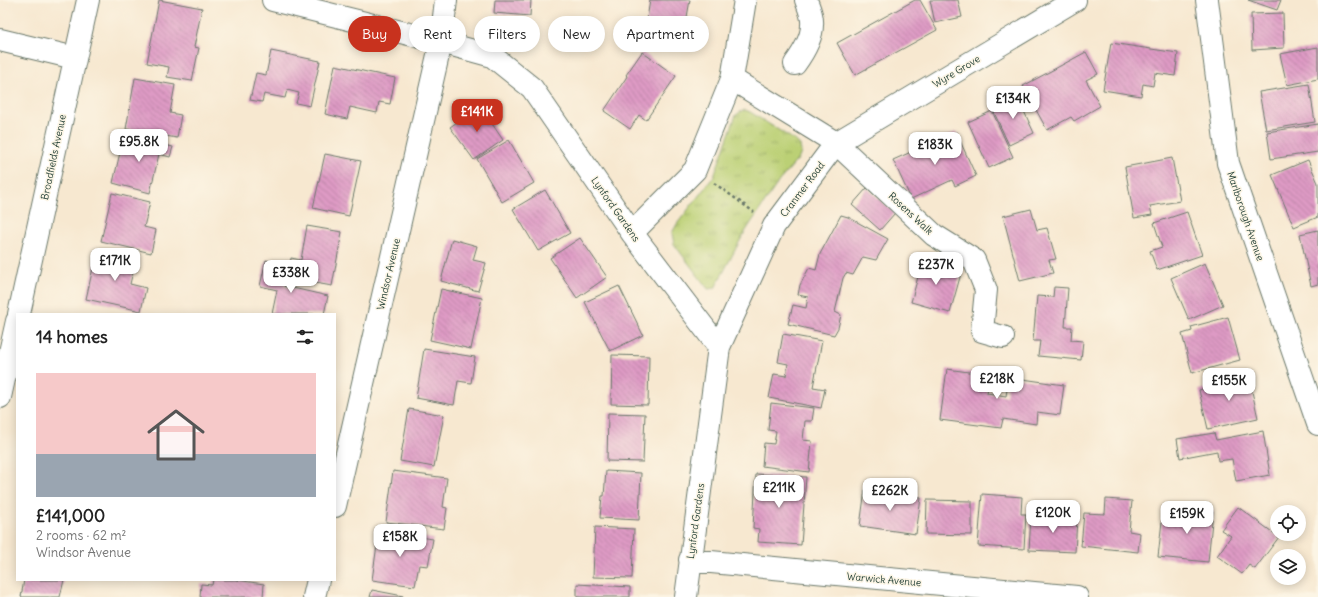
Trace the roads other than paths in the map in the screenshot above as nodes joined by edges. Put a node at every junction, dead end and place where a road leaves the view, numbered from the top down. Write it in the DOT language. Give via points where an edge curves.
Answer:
graph roads {
  1 [pos="88,0"];
  2 [pos="273,0"];
  3 [pos="446,0"];
  4 [pos="745,0"];
  5 [pos="806,0"];
  6 [pos="1076,0"];
  7 [pos="1208,0"];
  8 [pos="444,16"];
  9 [pos="409,34"];
  10 [pos="0,40"];
  11 [pos="466,49"];
  12 [pos="439,52"];
  13 [pos="75,58"];
  14 [pos="795,64"];
  15 [pos="732,79"];
  16 [pos="836,143"];
  17 [pos="632,233"];
  18 [pos="19,313"];
  19 [pos="16,324"];
  20 [pos="1003,337"];
  21 [pos="719,346"];
  22 [pos="4,363"];
  23 [pos="0,397"];
  24 [pos="1318,424"];
  25 [pos="336,502"];
  26 [pos="690,560"];
  27 [pos="318,581"];
  28 [pos="314,597"];
  29 [pos="686,597"];
  30 [pos="1077,597"];
  1 -- 13 [label="street, Broadfields Avenue"];
  2 -- 9 [label="street, Lynford Gardens"];
  3 -- 8 [label="street, Windsor Avenue"];
  4 -- 15 [label="street"];
  5 -- 14 [label="street" via="812,26 806,49"];
  6 -- 16 [label="street, Wyre Grove"];
  7 -- 24 [label="street, Marlborough Avenue" via="1228,163"];
  10 -- 13 [label="street"];
  11 -- 17 [label="street, Lynford Gardens" via="492,56 532,88"];
  12 -- 25 [label="street, Windsor Avenue"];
  13 -- 18 [label="street, Broadfields Avenue"];
  15 -- 16 [label="street"];
  15 -- 17 [label="street" via="695,170"];
  16 -- 20 [label="street, Rosens Walk" via="934,235 974,260 986,290 982,331"];
  16 -- 21 [label="street, Cranmer Road" via="774,226"];
  17 -- 21 [label="street, Lynford Gardens"];
  19 -- 22 [label="street"];
  21 -- 26 [label="street, Lynford Gardens"];
  22 -- 23 [label="street"];
  26 -- 29 [label="street, Lynford Gardens"];
  26 -- 30 [label="street, Warwick Avenue"];
  27 -- 28 [label="street"];
}
